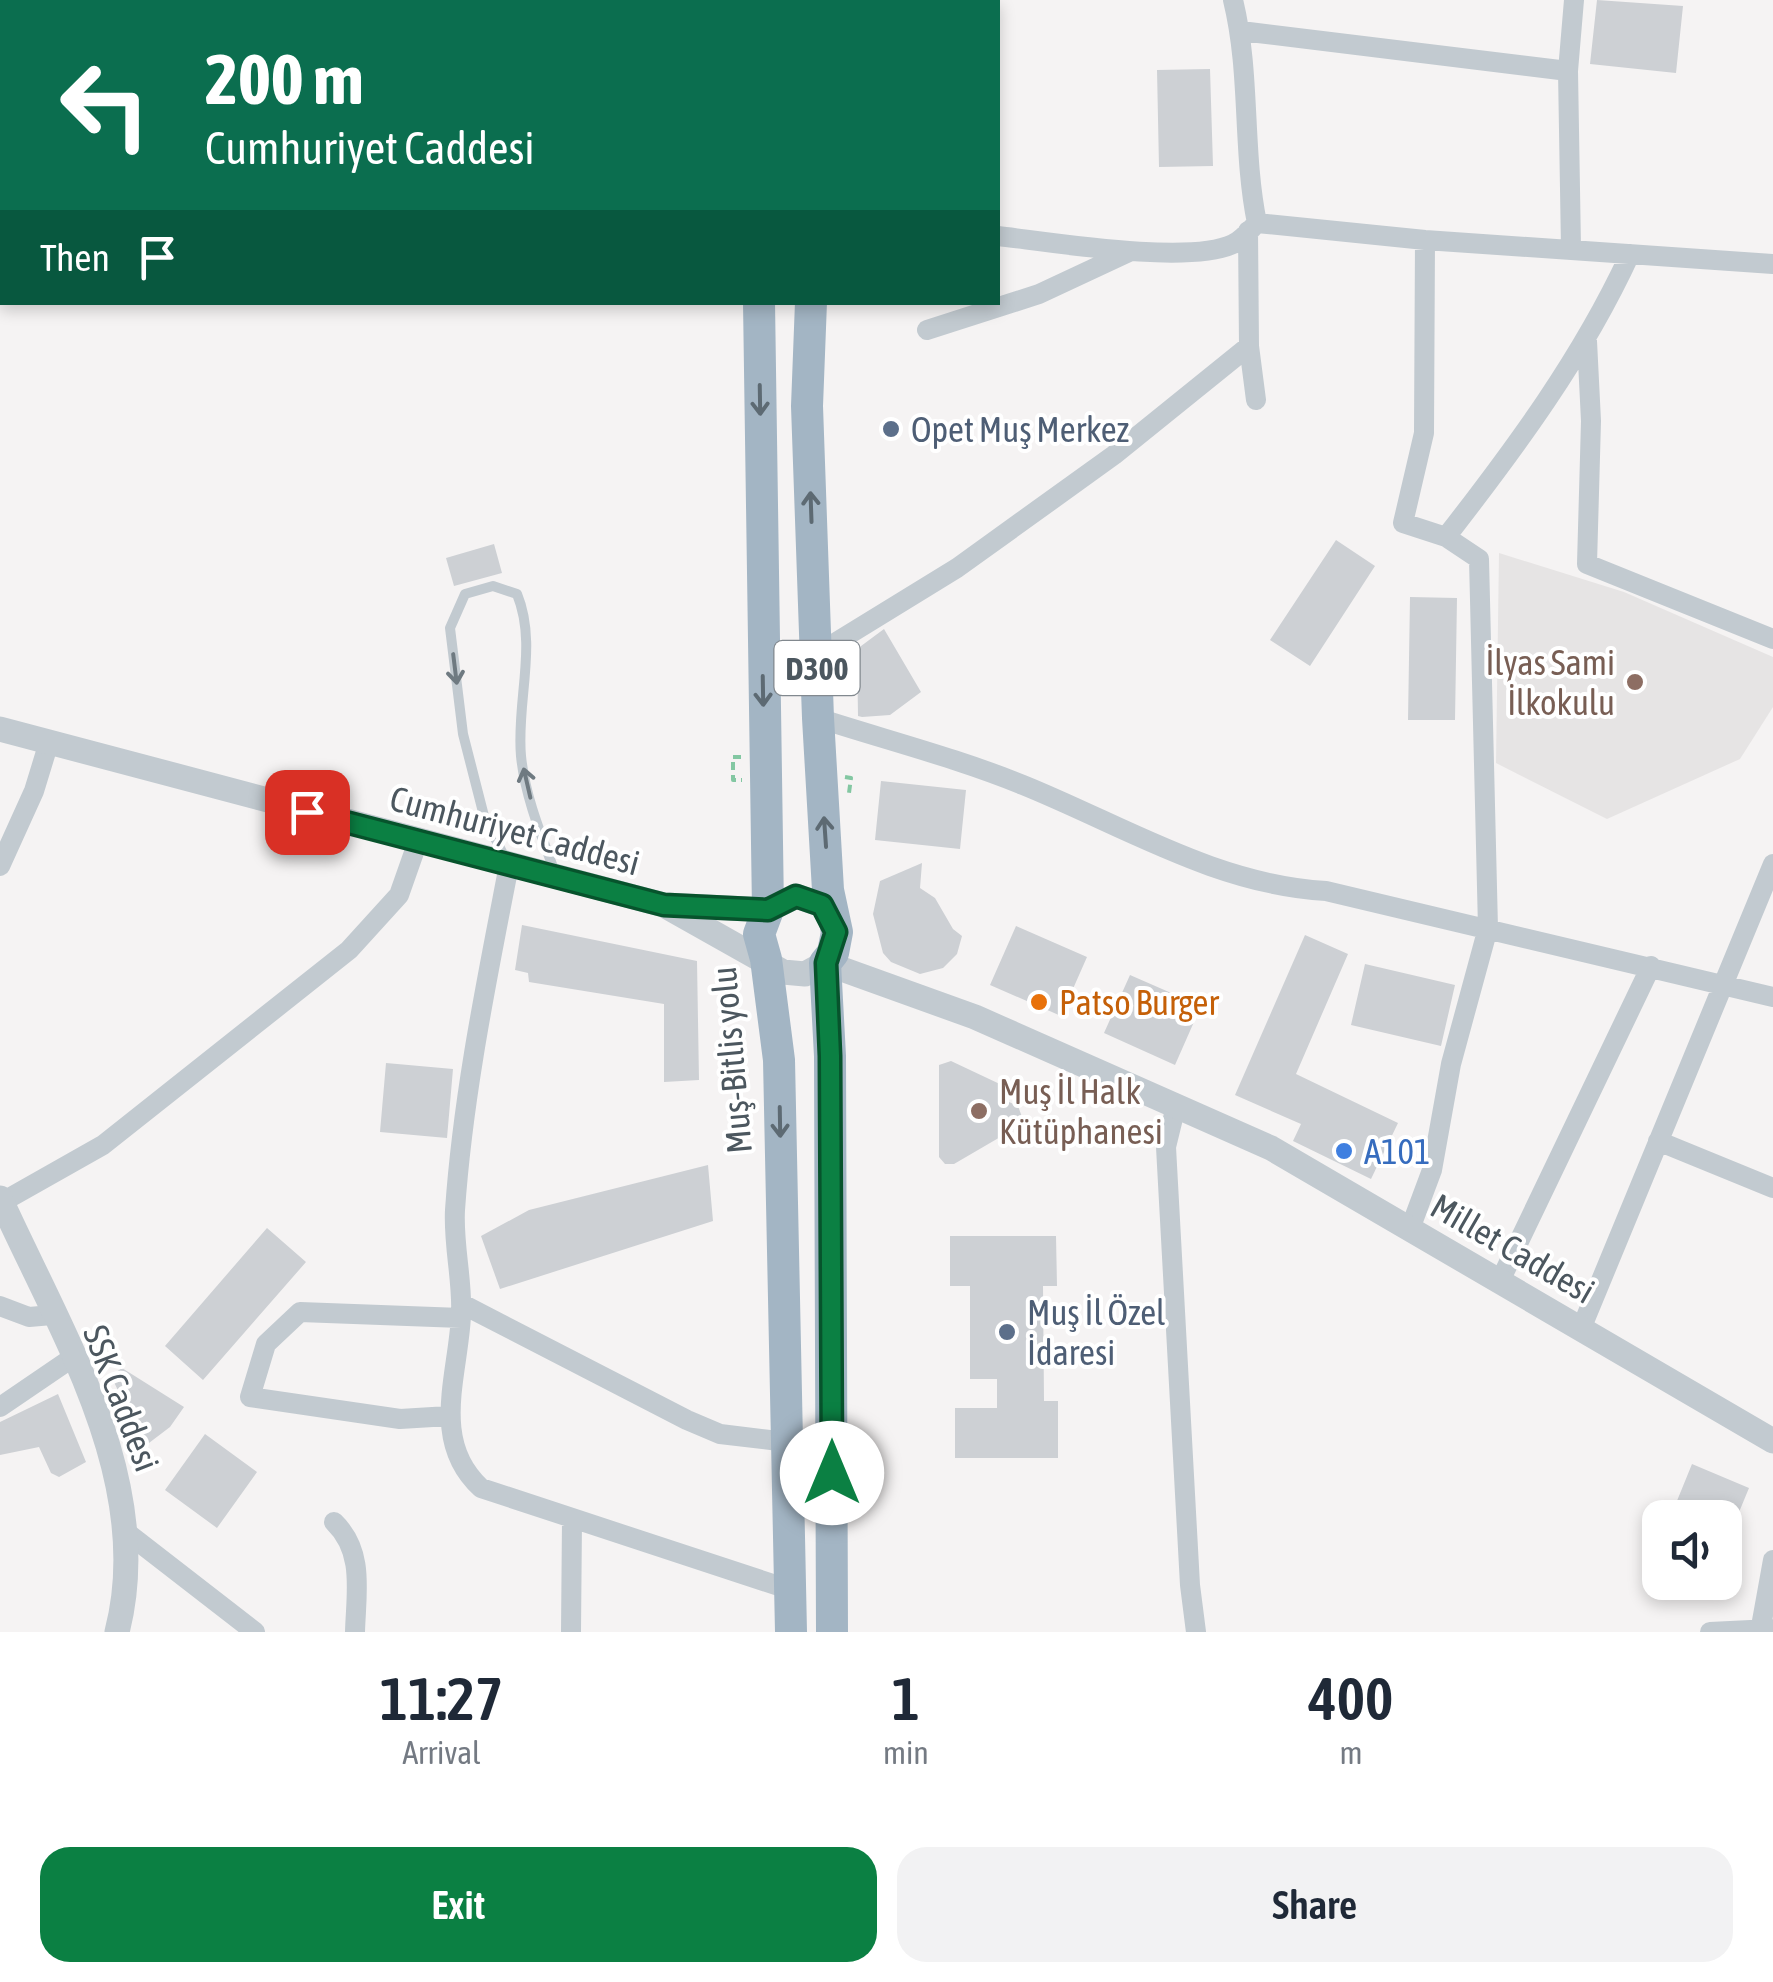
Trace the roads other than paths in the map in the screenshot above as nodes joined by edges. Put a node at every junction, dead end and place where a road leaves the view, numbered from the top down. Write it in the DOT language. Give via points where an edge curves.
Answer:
graph roads {
  1 [pos="1234,0"];
  2 [pos="1574,0"];
  3 [pos="1241,31"];
  4 [pos="1568,71"];
  5 [pos="1253,227"];
  6 [pos="1000,236"];
  7 [pos="1425,240"];
  8 [pos="1571,248"];
  9 [pos="1131,251"];
  10 [pos="1630,254"];
  11 [pos="1773,264"];
  12 [pos="758,305"];
  13 [pos="811,305"];
  14 [pos="927,330"];
  15 [pos="1587,341"];
  16 [pos="1249,346"];
  17 [pos="1256,400"];
  18 [pos="1446,537"];
  19 [pos="1772,632"];
  20 [pos="818,654"];
  21 [pos="818,718"];
  22 [pos="0,730"];
  23 [pos="48,742"];
  24 [pos="418,841"];
  25 [pos="1773,864"];
  26 [pos="509,865"];
  27 [pos="0,866"];
  28 [pos="556,876"];
  29 [pos="664,905"];
  30 [pos="768,910"];
  31 [pos="831,915"];
  32 [pos="1488,928"];
  33 [pos="766,959"];
  34 [pos="826,963"];
  35 [pos="1651,966"];
  36 [pos="1724,982"];
  37 [pos="1773,996"];
  38 [pos="1176,1106"];
  39 [pos="1658,1141"];
  40 [pos="1773,1188"];
  41 [pos="1,1200"];
  42 [pos="1410,1229"];
  43 [pos="1500,1282"];
  44 [pos="0,1306"];
  45 [pos="461,1311"];
  46 [pos="52,1315"];
  47 [pos="1581,1328"];
  48 [pos="72,1358"];
  49 [pos="0,1407"];
  50 [pos="449,1416"];
  51 [pos="1773,1441"];
  52 [pos="787,1442"];
  53 [pos="572,1520"];
  54 [pos="334,1522"];
  55 [pos="126,1532"];
  56 [pos="1773,1560"];
  57 [pos="791,1590"];
  58 [pos="1765,1630"];
  59 [pos="117,1632"];
  60 [pos="255,1632"];
  61 [pos="355,1632"];
  62 [pos="570,1632"];
  63 [pos="791,1632"];
  64 [pos="832,1632"];
  65 [pos="1196,1632"];
  66 [pos="1710,1632"];
  1 -- 3 [label="street"];
  2 -- 4 [label="street"];
  3 -- 4 [label="street"];
  3 -- 5 [label="street"];
  4 -- 8 [label="street"];
  5 -- 7 [label="street"];
  5 -- 9 [label="street" via="1234,243 1212,249"];
  5 -- 16 [label="street"];
  6 -- 9 [label="street"];
  7 -- 8 [label="street"];
  7 -- 18 [label="street" via="1424,433 1403,523"];
  8 -- 10 [label="street"];
  9 -- 14 [label="street" via="1039,294"];
  10 -- 11 [label="street"];
  10 -- 15 [label="street"];
  12 -- 30 [label="highway, Muş-Bitlis yolu / D300, one-way"];
  20 -- 13 [label="highway, D300, one-way" via="807,406"];
  15 -- 18 [label="street"];
  15 -- 19 [label="street" via="1586,564"];
  16 -- 17 [label="street"];
  16 -- 20 [label="street" via="1114,455 957,568"];
  18 -- 32 [label="street" via="1479,559"];
  20 -- 21 [label="highway, D300"];
  31 -- 21 [label="highway, D300, one-way"];
  21 -- 32 [label="street" via="1020,784 1208,867"];
  22 -- 23 [label="street, Cumhuriyet Caddesi"];
  23 -- 24 [label="street, Cumhuriyet Caddesi"];
  23 -- 27 [label="street"];
  24 -- 26 [label="street, Cumhuriyet Caddesi"];
  24 -- 41 [label="street" via="399,895 349,950 103,1145"];
  25 -- 36 [label="street"];
  26 -- 28 [label="street, Cumhuriyet Caddesi"];
  28 -- 26 [label="lane, one-way" via="521,756 526,617 517,594 493,586 465,594 450,628 463,734 484,816"];
  26 -- 45 [label="street" via="461,1150 454,1239"];
  28 -- 29 [label="street, Cumhuriyet Caddesi"];
  29 -- 30 [label="street, Cumhuriyet Caddesi"];
  29 -- 33 [label="street, Cumhuriyet Caddesi"];
  30 -- 31 [label="street, Cumhuriyet Caddesi" via="796,896"];
  30 -- 33 [label="highway, Muş-Bitlis yolu / D300" via="758,934"];
  31 -- 34 [label="highway, D300" via="836,941"];
  32 -- 35 [label="street"];
  32 -- 42 [label="street" via="1432,1170"];
  33 -- 34 [label="street, Cumhuriyet Caddesi" via="794,974"];
  33 -- 52 [label="highway, Muş-Bitlis yolu / D300, one-way" via="779,1060"];
  34 -- 38 [label="street, Millet Caddesi" via="975,1017"];
  34 -- 64 [label="highway, D300"];
  35 -- 36 [label="street"];
  35 -- 43 [label="street"];
  36 -- 37 [label="street"];
  36 -- 39 [label="street"];
  38 -- 42 [label="street, Millet Caddesi" via="1271,1148"];
  38 -- 65 [label="street" via="1166,1147"];
  39 -- 40 [label="street"];
  39 -- 47 [label="street"];
  41 -- 46 [label="street, SSK Caddesi"];
  42 -- 43 [label="street, Millet Caddesi"];
  43 -- 47 [label="street, Millet Caddesi"];
  44 -- 46 [label="street" via="29,1317"];
  45 -- 50 [label="street"];
  45 -- 50 [label="street" via="300,1312 266,1344 250,1397 400,1419"];
  45 -- 52 [label="street" via="720,1434"];
  46 -- 48 [label="street, SSK Caddesi"];
  47 -- 51 [label="street, Millet Caddesi"];
  48 -- 49 [label="street"];
  48 -- 55 [label="street, SSK Caddesi" via="116,1469"];
  50 -- 53 [label="street" via="460,1459 481,1488"];
  52 -- 57 [label="highway, Muş-Bitlis yolu / D300"];
  53 -- 57 [label="street"];
  53 -- 62 [label="street"];
  54 -- 61 [label="street" via="358,1565"];
  55 -- 59 [label="street, SSK Caddesi"];
  55 -- 60 [label="street"];
  56 -- 58 [label="street"];
  57 -- 63 [label="highway, Muş-Bitlis yolu / D300"];
  58 -- 66 [label="street"];
}
